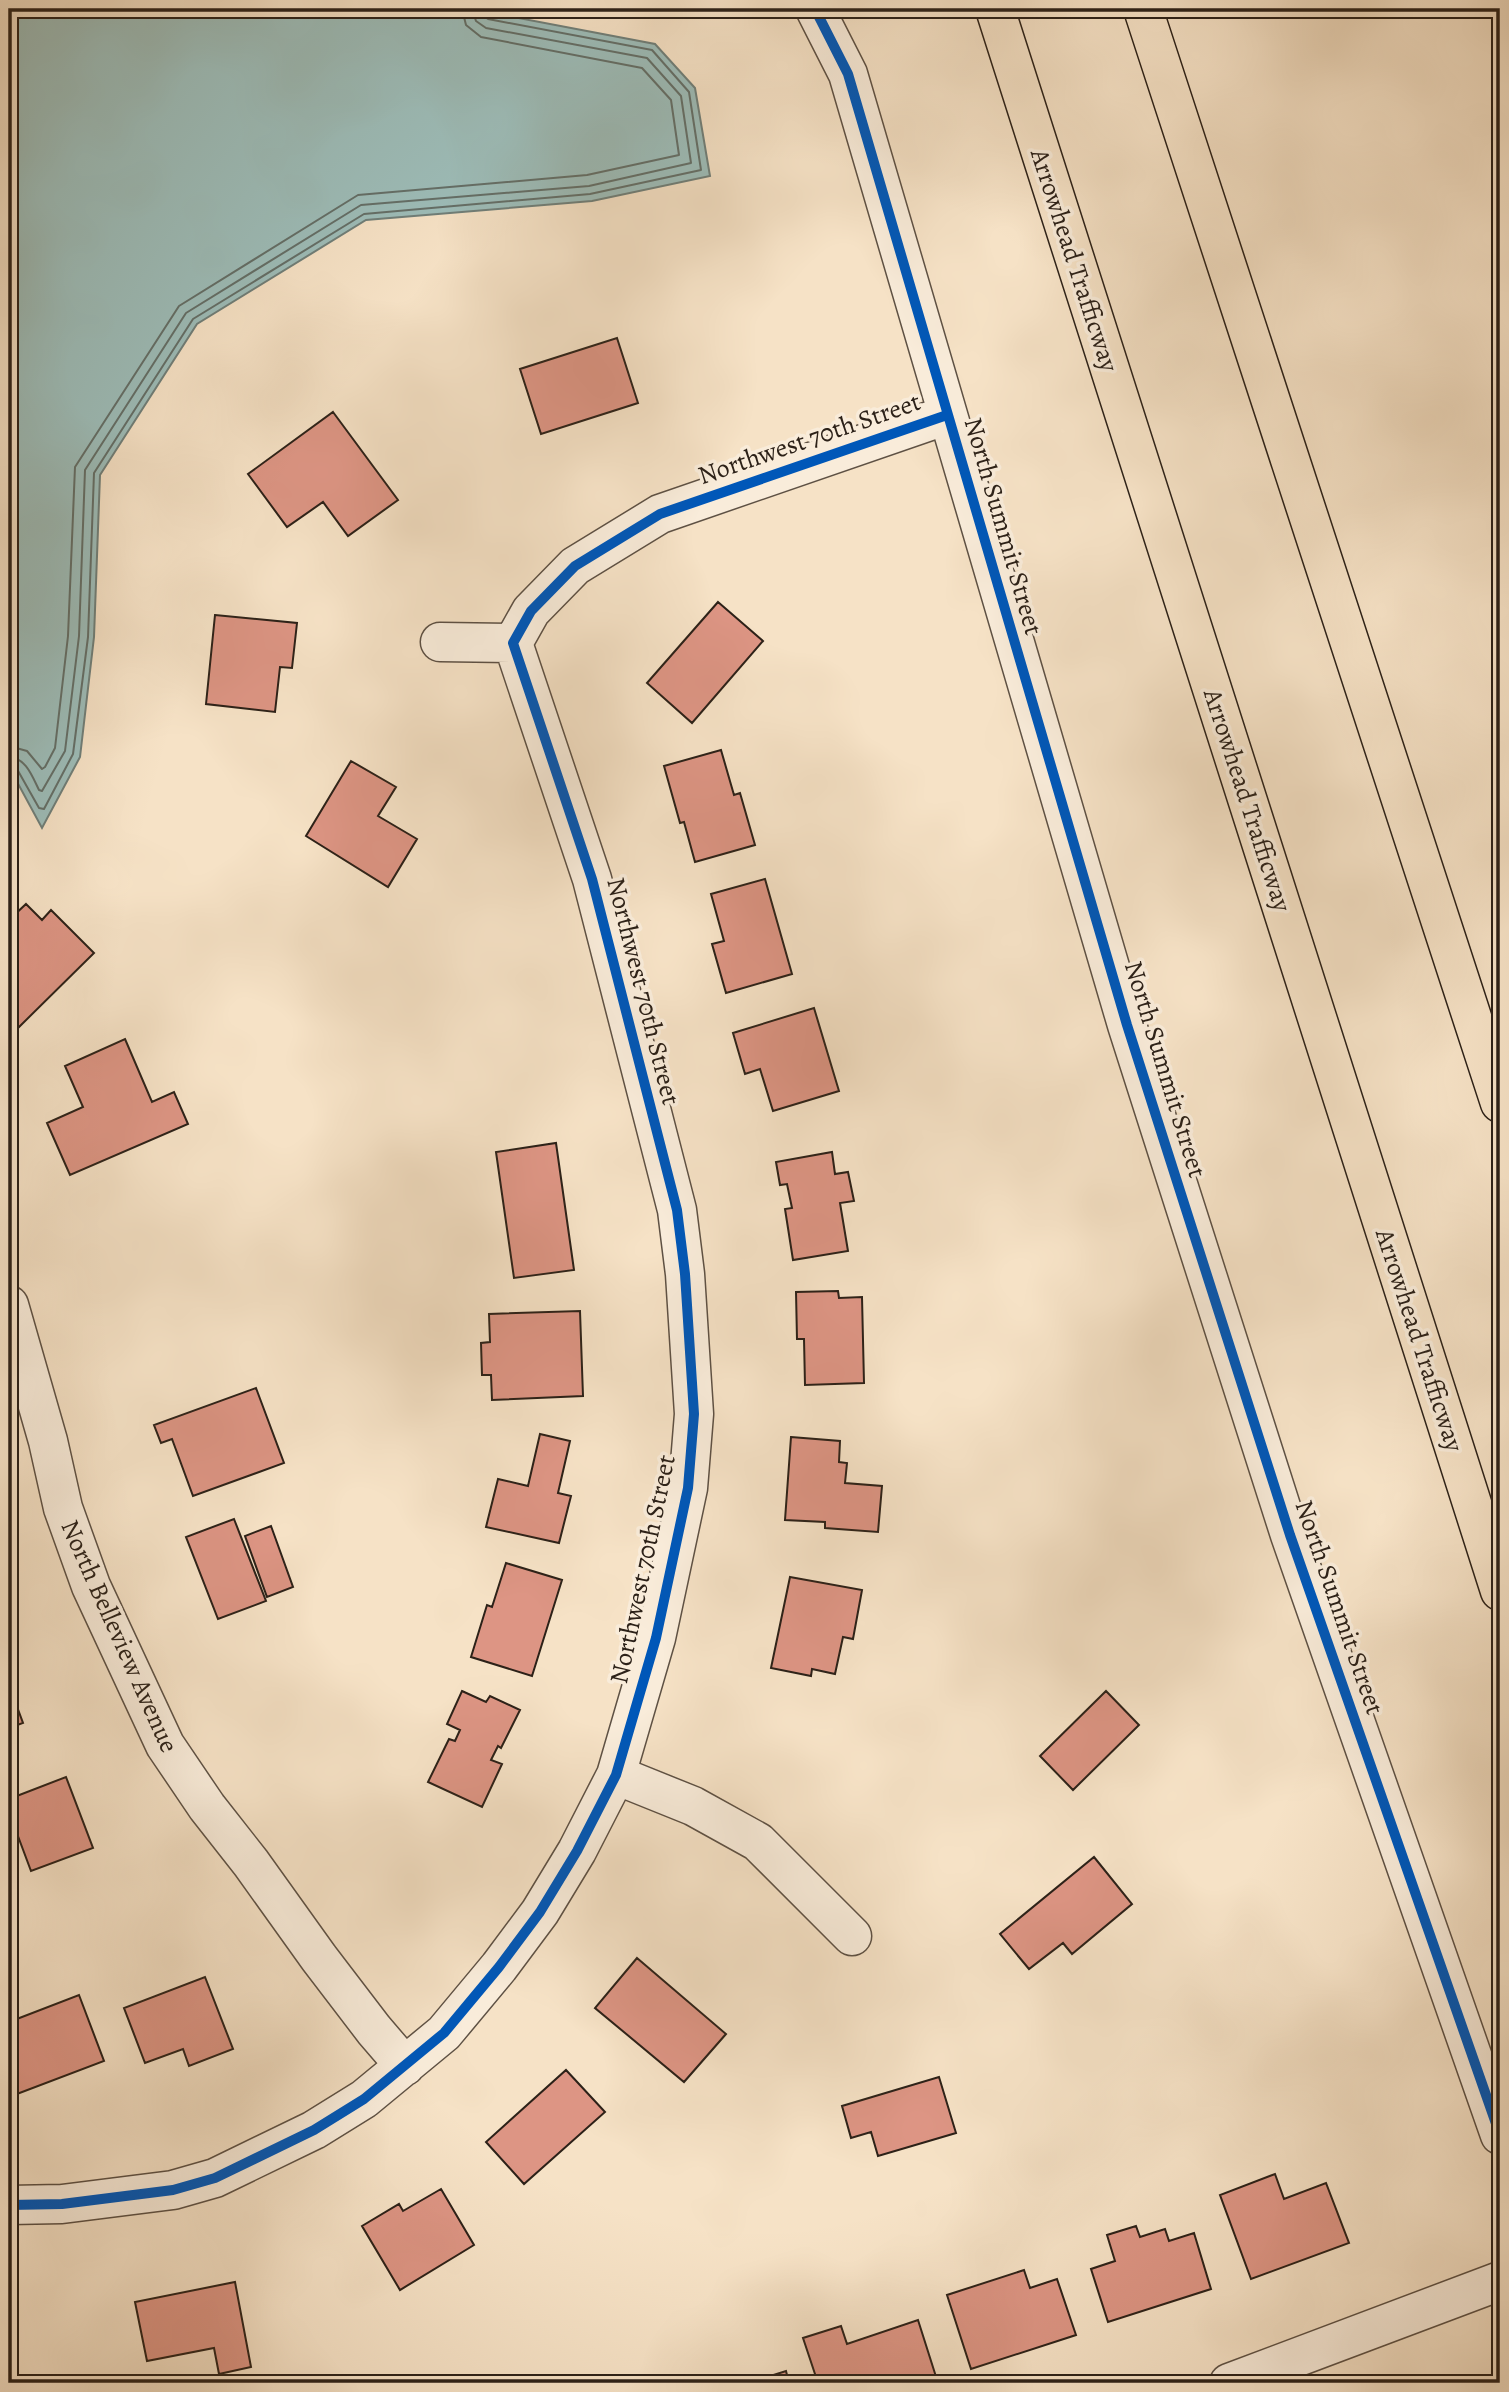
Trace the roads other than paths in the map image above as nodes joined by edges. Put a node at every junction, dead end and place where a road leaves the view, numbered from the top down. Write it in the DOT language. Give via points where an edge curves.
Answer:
graph roads {
  1 [pos="815,9"];
  2 [pos="995,9"];
  3 [pos="1143,9"];
  4 [pos="947,415"];
  5 [pos="440,642"];
  6 [pos="513,643"];
  7 [pos="1500,1103"];
  8 [pos="9,1305"];
  9 [pos="1500,1591"];
  10 [pos="616,1775"];
  11 [pos="852,1936"];
  12 [pos="405,2066"];
  13 [pos="1500,2135"];
  14 [pos="9,2205"];
  15 [pos="1500,2281"];
  16 [pos="1230,2383"];
  1 -- 4 [label="street, North Summit Street" via="848,74"];
  2 -- 9 [label="highway, Arrowhead Trafficway"];
  3 -- 7 [label="highway"];
  4 -- 6 [label="street, Northwest 70th Street" via="660,514 575,566 531,611"];
  4 -- 13 [label="street, North Summit Street" via="1127,1025 1290,1535"];
  5 -- 6 [label="street"];
  6 -- 10 [label="street, Northwest 70th Street" via="592,879 677,1210 685,1274 694,1414 688,1488 656,1638"];
  8 -- 12 [label="street, North Belleview Avenue" via="63,1508 91,1586 164,1745 319,1958"];
  10 -- 11 [label="street" via="693,1806 758,1842"];
  10 -- 12 [label="street, Northwest 70th Street" via="540,1912 444,2033"];
  12 -- 14 [label="street, Northwest 70th Street" via="314,2130 215,2178 173,2190 62,2204"];
  15 -- 16 [label="street"];
}
